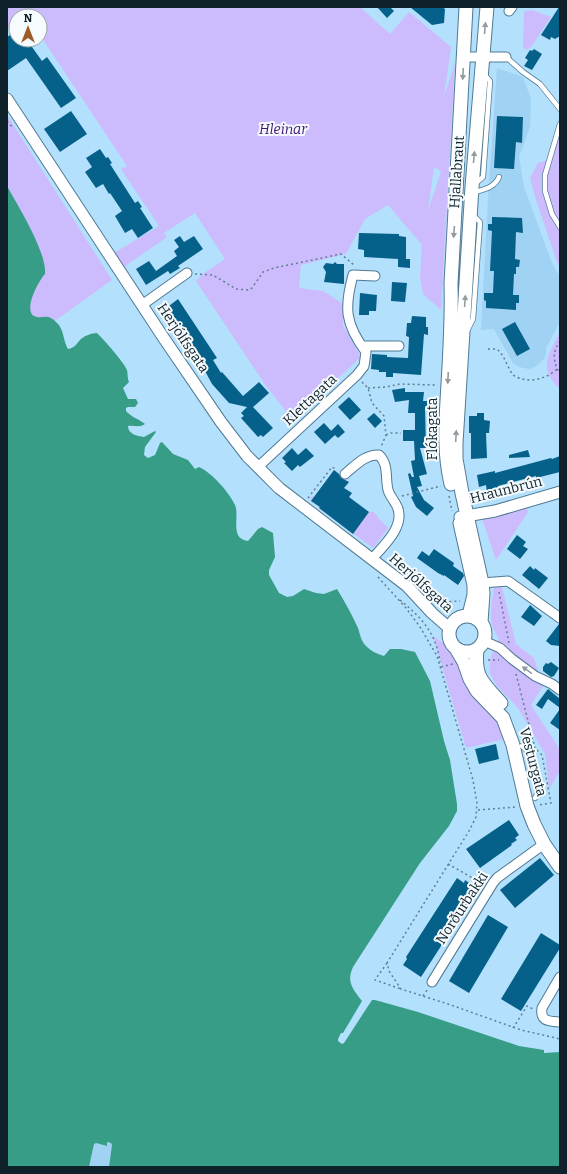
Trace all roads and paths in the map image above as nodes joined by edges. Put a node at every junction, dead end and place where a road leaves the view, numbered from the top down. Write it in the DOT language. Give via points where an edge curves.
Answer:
graph roads {
  1 [pos="466,7"];
  2 [pos="487,7"];
  3 [pos="464,56"];
  4 [pos="483,56"];
  5 [pos="506,57"];
  6 [pos="7,99"];
  7 [pos="560,109"];
  8 [pos="7,121"];
  9 [pos="560,124"];
  10 [pos="14,128"];
  11 [pos="499,176"];
  12 [pos="474,187"];
  13 [pos="560,227"];
  14 [pos="187,273"];
  15 [pos="370,276"];
  16 [pos="142,305"];
  17 [pos="456,339"];
  18 [pos="560,341"];
  19 [pos="362,346"];
  20 [pos="399,346"];
  21 [pos="488,349"];
  22 [pos="557,369"];
  23 [pos="560,372"];
  24 [pos="357,375"];
  25 [pos="441,385"];
  26 [pos="368,388"];
  27 [pos="401,433"];
  28 [pos="386,435"];
  29 [pos="379,455"];
  30 [pos="258,467"];
  31 [pos="345,474"];
  32 [pos="447,485"];
  33 [pos="449,492"];
  34 [pos="560,492"];
  35 [pos="392,498"];
  36 [pos="301,506"];
  37 [pos="460,515"];
  38 [pos="372,559"];
  39 [pos="409,573"];
  40 [pos="376,576"];
  41 [pos="482,582"];
  42 [pos="497,582"];
  43 [pos="395,596"];
  44 [pos="463,601"];
  45 [pos="469,616"];
  46 [pos="560,618"];
  47 [pos="481,622"];
  48 [pos="449,628"];
  49 [pos="480,645"];
  50 [pos="457,650"];
  51 [pos="512,659"];
  52 [pos="441,667"];
  53 [pos="560,690"];
  54 [pos="533,803"];
  55 [pos="477,810"];
  56 [pos="544,844"];
  57 [pos="560,852"];
  58 [pos="448,864"];
  59 [pos="560,867"];
  60 [pos="490,887"];
  61 [pos="386,963"];
  62 [pos="560,977"];
  63 [pos="432,982"];
  64 [pos="401,989"];
  65 [pos="541,1014"];
  66 [pos="560,1022"];
  67 [pos="513,1028"];
  68 [pos="560,1039"];
  1 -- 3 [label="main road, Hjallabraut"];
  4 -- 2 [label="main road, Hjallabraut, one-way"];
  3 -- 4 [label="street"];
  3 -- 17 [label="main road, Hjallabraut, one-way" via="451,284"];
  4 -- 5 [label="street"];
  12 -- 4 [label="main road, Hjallabraut, one-way"];
  5 -- 7 [label="lane" via="540,84"];
  6 -- 16 [label="street, Herjólfsgata"];
  8 -- 10 [label="path"];
  9 -- 13 [label="lane" via="545,175 545,191 552,214"];
  11 -- 12 [label="lane" via="498,181 492,186"];
  17 -- 12 [label="main road, Hjallabraut, one-way"];
  14 -- 15 [label="path" via="213,275 236,288 248,290 263,272 341,254"];
  14 -- 16 [label="street"];
  15 -- 19 [label="street, Klettagata" via="353,275 347,305 352,329"];
  16 -- 30 [label="street, Herjólfsgata" via="221,422"];
  17 -- 37 [label="main road, Flókagata" via="445,440 450,481"];
  18 -- 22 [label="path" via="555,349 554,360"];
  19 -- 20 [label="street"];
  19 -- 24 [label="street, Klettagata" via="366,352 364,366"];
  21 -- 22 [label="path" via="497,349 513,376 525,380 541,378"];
  22 -- 23 [label="path"];
  24 -- 26 [label="path"];
  24 -- 30 [label="street, Klettagata"];
  25 -- 26 [label="path" via="400,384"];
  26 -- 28 [label="path" via="372,403 384,416"];
  27 -- 28 [label="path"];
  28 -- 29 [label="path"];
  29 -- 31 [label="street" via="367,457"];
  29 -- 35 [label="street, Herjólfsgata" via="384,461 388,490"];
  30 -- 36 [label="street, Herjólfsgata"];
  31 -- 36 [label="path" via="332,467"];
  32 -- 35 [label="path"];
  33 -- 37 [label="path"];
  34 -- 37 [label="street, Hraunbrún" via="495,511"];
  35 -- 38 [label="street, Herjólfsgata" via="400,515 399,523"];
  36 -- 38 [label="street, Herjólfsgata"];
  37 -- 41 [label="main road"];
  37 -- 45 [label="main road" via="474,586"];
  38 -- 48 [label="street, Herjólfsgata" via="407,586"];
  39 -- 44 [label="path" via="445,602"];
  40 -- 43 [label="path"];
  41 -- 42 [label="street"];
  41 -- 47 [label="main road"];
  42 -- 46 [label="street" via="508,581"];
  42 -- 51 [label="path"];
  43 -- 52 [label="path" via="420,627"];
  43 -- 52 [label="path" via="418,616 431,633 438,648"];
  45 -- 47 [label="main road"];
  45 -- 48 [label="main road" via="456,618"];
  47 -- 49 [label="main road" via="485,631"];
  48 -- 50 [label="main road" via="449,641"];
  49 -- 50 [label="main road" via="467,652"];
  49 -- 51 [label="street" via="500,648"];
  49 -- 54 [label="main road, Vesturgata" via="476,667 481,680 510,713 522,746"];
  50 -- 54 [label="main road, Vesturgata" via="477,691 503,718"];
  53 -- 51 [label="street, one-way"];
  51 -- 54 [label="path" via="535,748 542,755 551,803"];
  52 -- 55 [label="path" via="472,780"];
  54 -- 55 [label="path"];
  54 -- 56 [label="main road, Vesturgata" via="534,824"];
  54 -- 57 [label="main road, Vesturgata"];
  55 -- 58 [label="path" via="469,831"];
  56 -- 59 [label="main road, Vesturgata"];
  56 -- 60 [label="street, Norðurbakki" via="497,878"];
  58 -- 60 [label="path"];
  58 -- 61 [label="path"];
  60 -- 63 [label="street, Norðurbakki"];
  61 -- 64 [label="path"];
  61 -- 64 [label="path" via="375,980"];
  62 -- 65 [label="street"];
  64 -- 67 [label="path"];
  65 -- 66 [label="street" via="544,1019"];
  65 -- 67 [label="path" via="528,1006"];
  67 -- 68 [label="path"];
}
